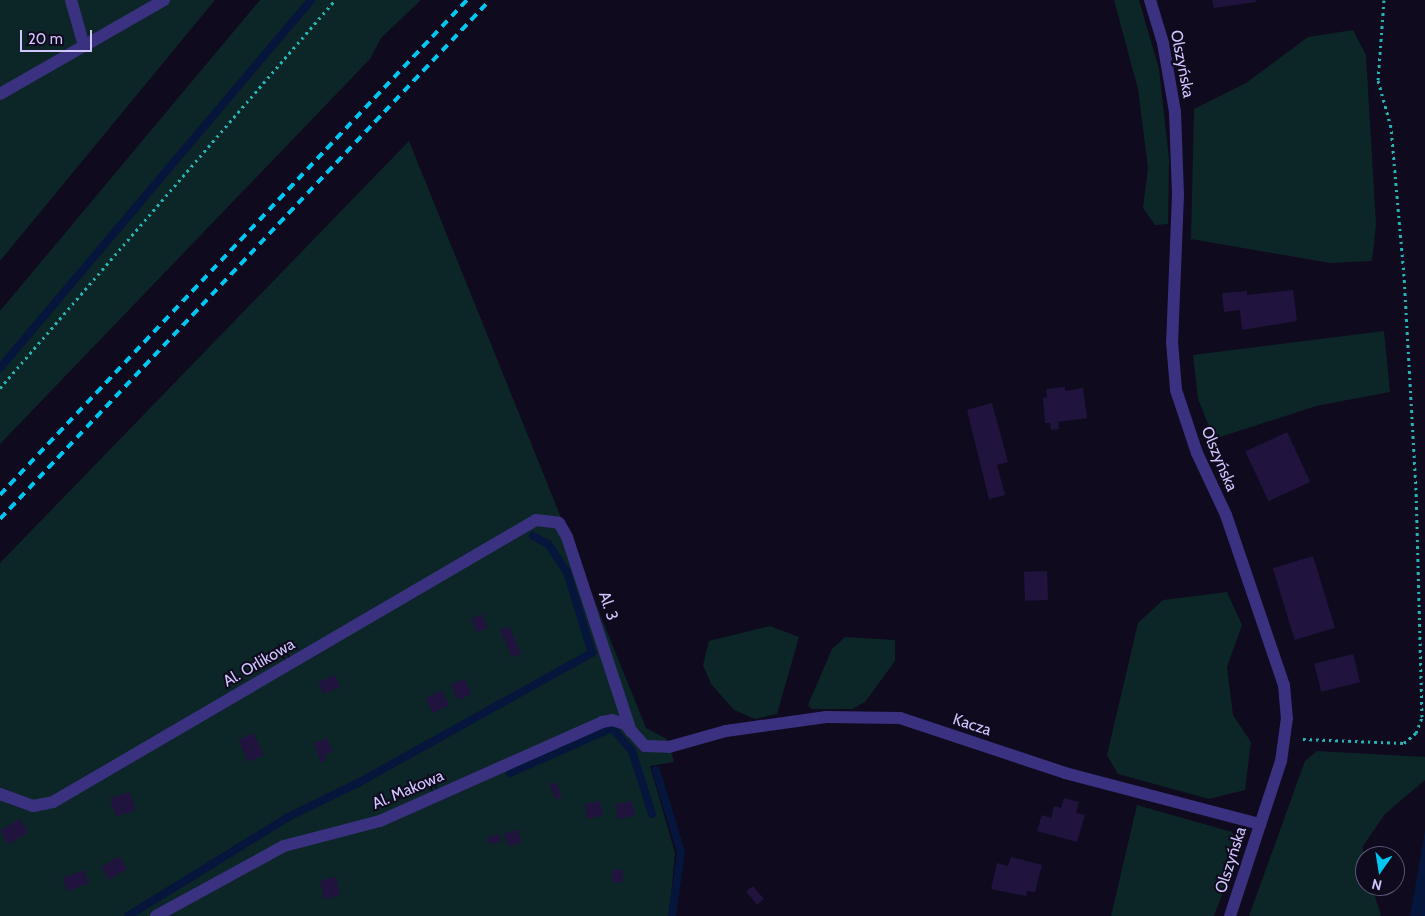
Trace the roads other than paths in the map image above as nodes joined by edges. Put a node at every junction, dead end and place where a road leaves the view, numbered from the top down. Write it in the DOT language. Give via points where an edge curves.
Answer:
graph roads {
  1 [pos="72,0"];
  2 [pos="164,0"];
  3 [pos="1150,0"];
  4 [pos="84,46"];
  5 [pos="0,94"];
  6 [pos="528,524"];
  7 [pos="631,732"];
  8 [pos="669,747"];
  9 [pos="0,794"];
  10 [pos="1260,824"];
  11 [pos="156,916"];
  12 [pos="1230,916"];
  1 -- 4 [label="street"];
  2 -- 4 [label="street"];
  3 -- 10 [label="street, Olszyńska" via="1163,43 1175,112 1178,196 1172,342 1176,390 1197,453 1226,515 1284,684 1287,718 1281,761"];
  4 -- 5 [label="street"];
  6 -- 7 [label="street, Al. 3" via="552,520 567,537"];
  6 -- 9 [label="street, Al. Orlikowa" via="53,802 33,806"];
  7 -- 8 [label="street, Al. Makowa" via="645,746"];
  7 -- 11 [label="street, Al. Makowa" via="625,724 612,720 602,722 380,821 284,846"];
  8 -- 10 [label="street, Kacza" via="726,731 826,717 900,718 1065,773"];
  10 -- 12 [label="street, Olszyńska"];
}
